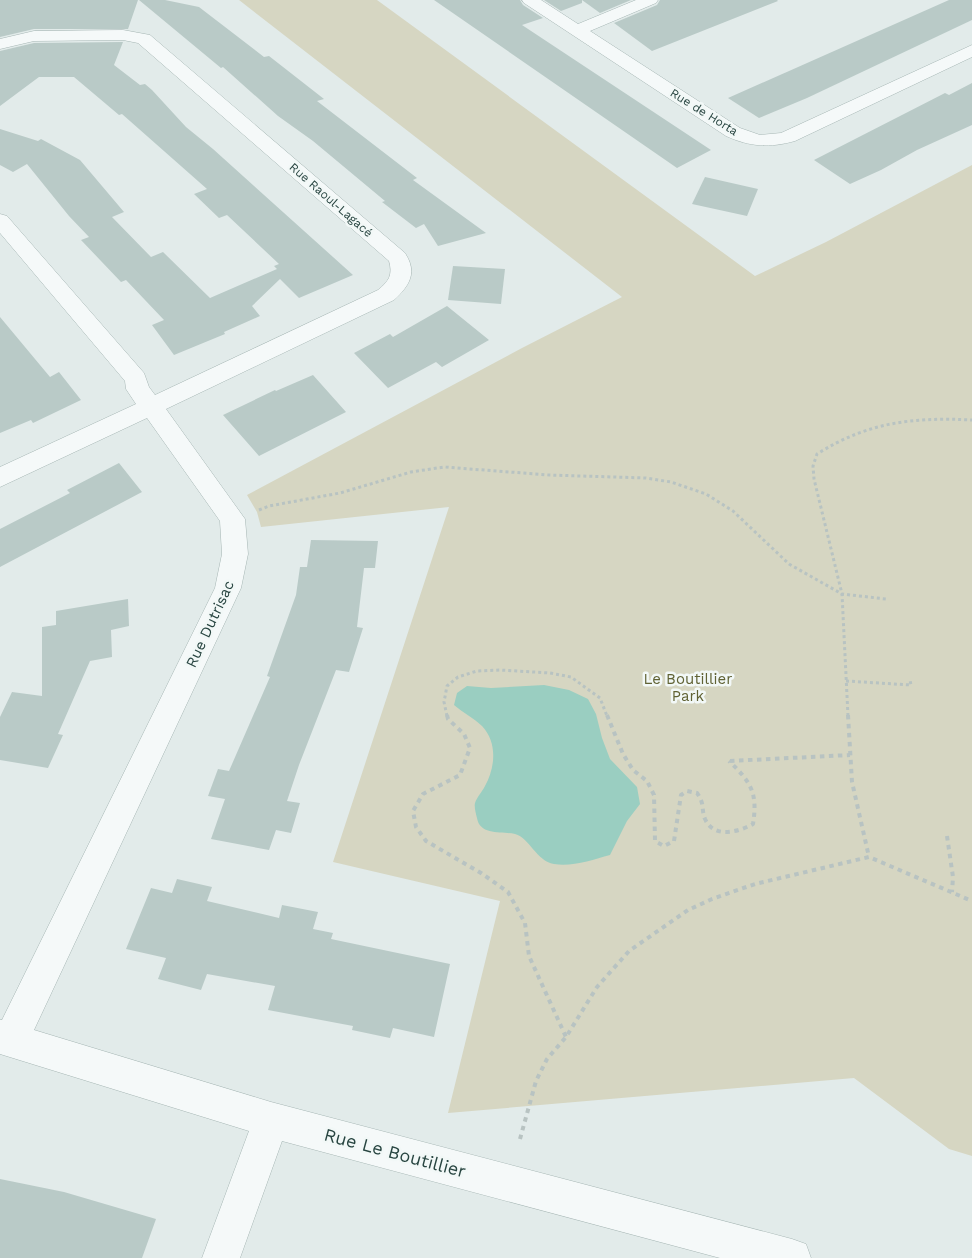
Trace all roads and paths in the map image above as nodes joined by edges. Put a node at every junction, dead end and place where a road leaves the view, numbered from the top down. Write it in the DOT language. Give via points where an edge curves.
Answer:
graph roads {
  1 [pos="530,0"];
  2 [pos="650,0"];
  3 [pos="578,30"];
  4 [pos="0,44"];
  5 [pos="972,50"];
  6 [pos="0,220"];
  7 [pos="151,405"];
  8 [pos="972,420"];
  9 [pos="0,478"];
  10 [pos="232,519"];
  11 [pos="842,594"];
  12 [pos="886,598"];
  13 [pos="910,680"];
  14 [pos="846,681"];
  15 [pos="850,755"];
  16 [pos="947,836"];
  17 [pos="869,857"];
  18 [pos="952,892"];
  19 [pos="972,901"];
  20 [pos="566,1037"];
  21 [pos="5,1039"];
  22 [pos="271,1120"];
  23 [pos="520,1138"];
  24 [pos="221,1258"];
  25 [pos="792,1258"];
  1 -- 3 [label="street, Rue de Horta"];
  2 -- 3 [label="street"];
  3 -- 5 [label="street, Rue de Horta" via="734,132 752,140 768,142 788,137"];
  4 -- 7 [label="street, Rue Raoul-Lagacé" via="34,36 123,35 144,39 398,258 403,270 400,283 386,295"];
  6 -- 7 [label="street, Rue Dutrisac" via="136,379 138,389"];
  7 -- 9 [label="street, Rue Raoul-Lagacé"];
  7 -- 10 [label="street, Rue Dutrisac"];
  8 -- 11 [label="path" via="926,417 896,420 851,434 816,454 814,479"];
  10 -- 11 [label="path" via="269,506 340,492 411,472 444,468 646,478 671,482 706,494 733,511 789,564"];
  10 -- 21 [label="street, Rue Dutrisac" via="236,563 228,588"];
  11 -- 12 [label="path"];
  11 -- 14 [label="path"];
  13 -- 14 [label="path" via="911,685"];
  14 -- 15 [label="path"];
  15 -- 17 [label="path" via="852,782"];
  15 -- 20 [label="path" via="730,761 749,780 754,790 756,808 752,824 742,832 727,834 711,827 698,793 687,790 681,796 674,841 664,846 655,841 654,795 647,781 633,770 623,754 600,698 589,689 571,677 517,670 477,672 458,677 447,686 444,702 448,719 464,734 470,748 460,775 423,794 413,811 416,827 426,841 508,892 525,923 530,956"];
  16 -- 18 [label="path"];
  17 -- 18 [label="path"];
  17 -- 20 [label="path" via="754,884 688,910 629,950 597,987"];
  18 -- 19 [label="path"];
  20 -- 23 [label="path" via="547,1059 536,1081"];
  21 -- 22 [label="street, Rue Le Boutillier"];
  22 -- 24 [label="street"];
  22 -- 25 [label="street, Rue Le Boutillier"];
}
